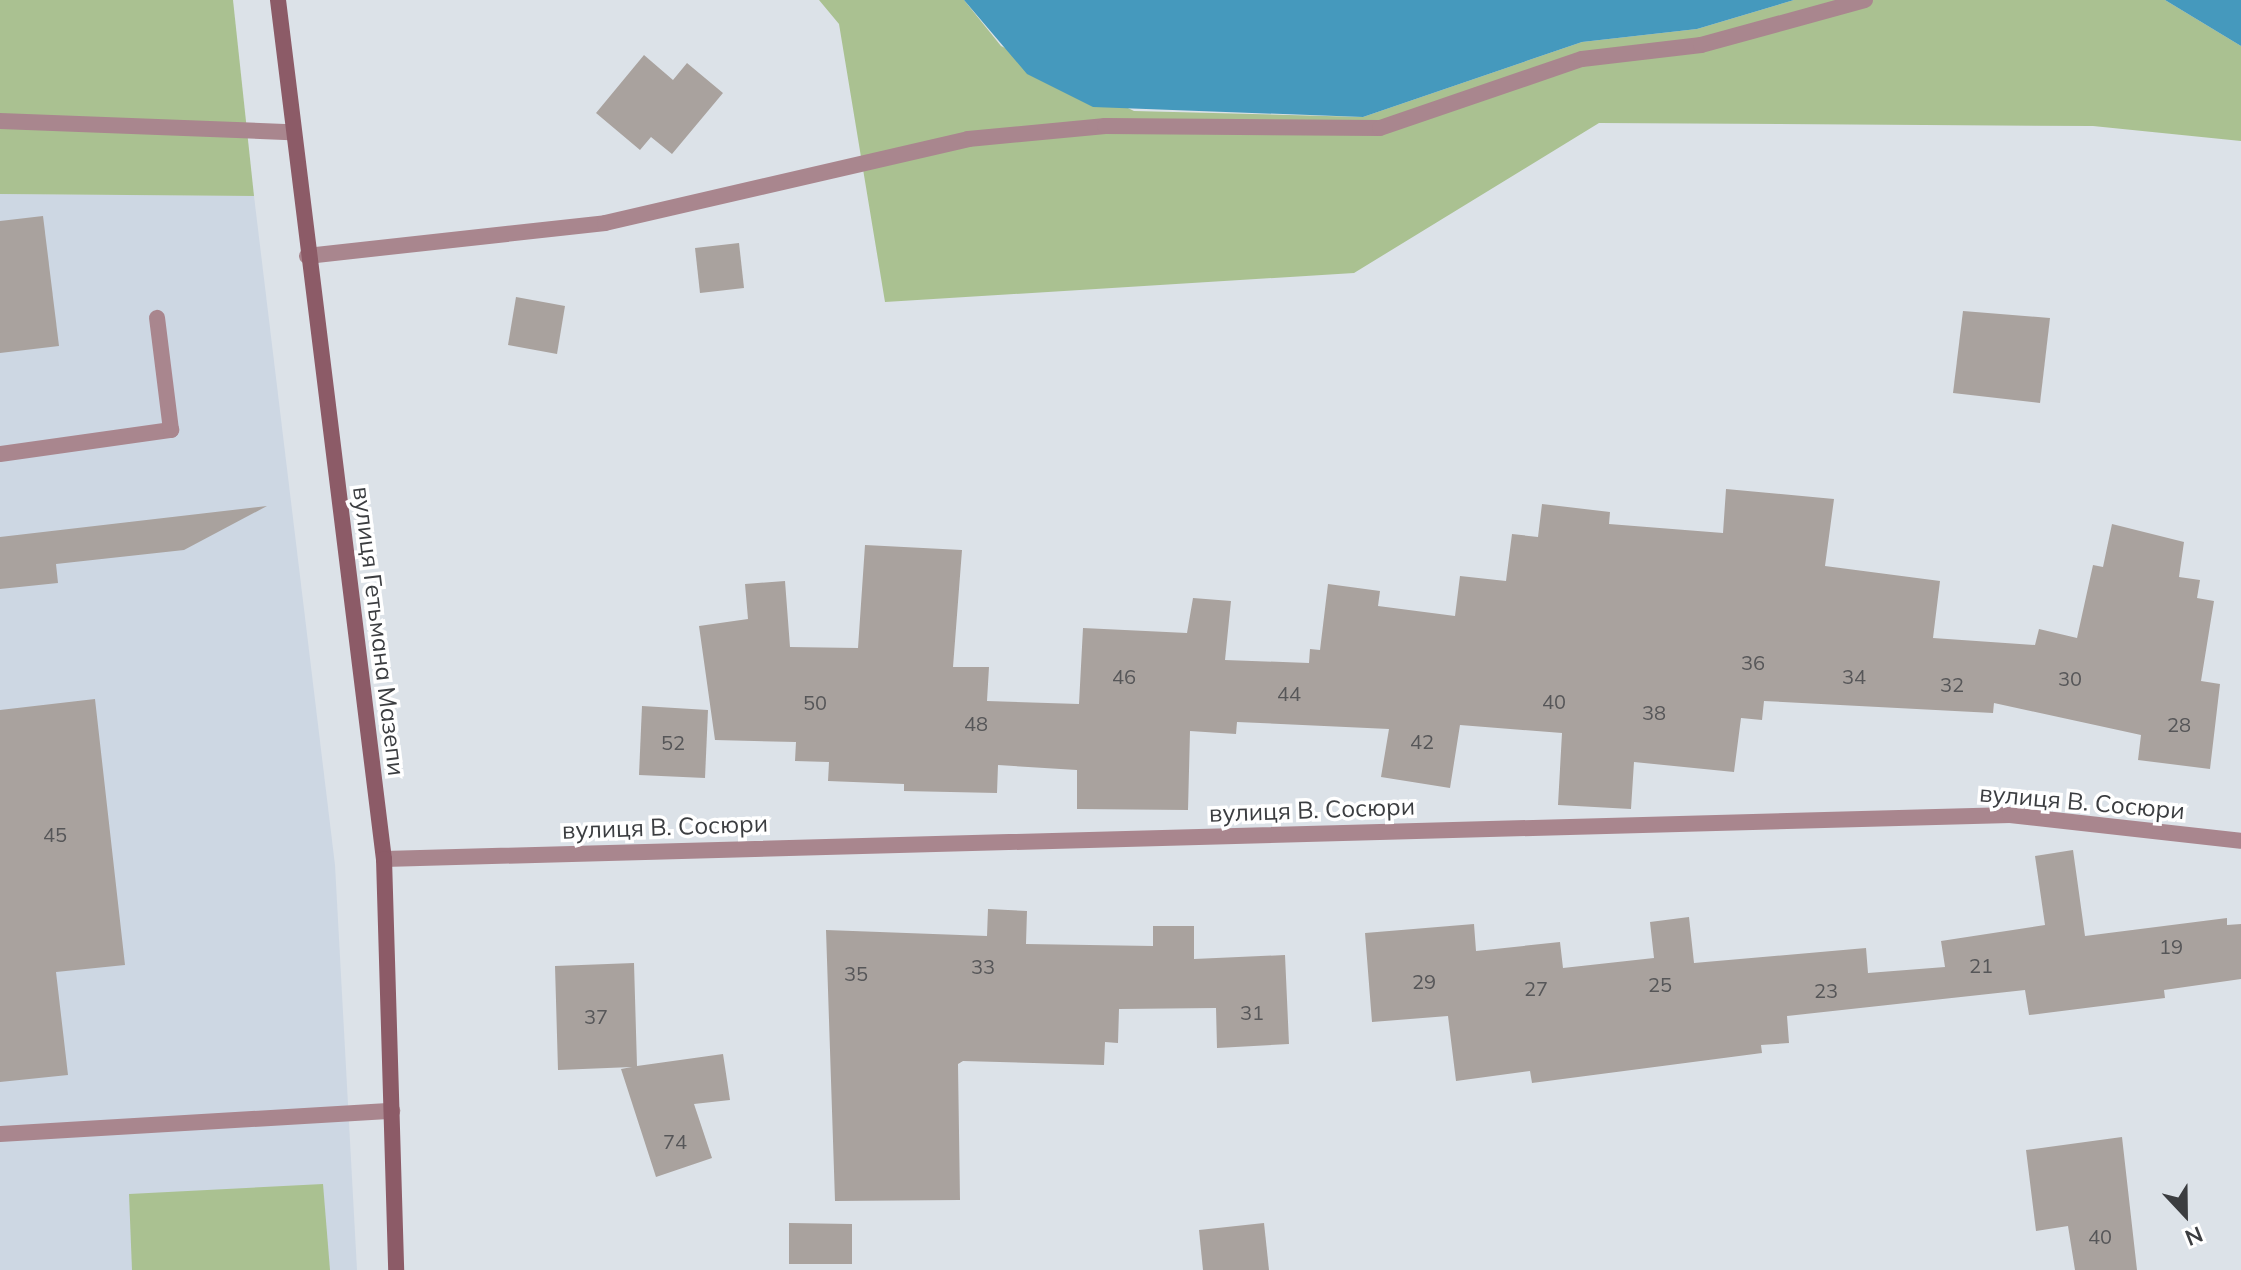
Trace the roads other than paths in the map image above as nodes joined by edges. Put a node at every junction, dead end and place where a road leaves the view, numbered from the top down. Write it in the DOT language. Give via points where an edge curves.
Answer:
graph roads {
  1 [pos="278,0"];
  2 [pos="1865,0"];
  3 [pos="0,121"];
  4 [pos="291,132"];
  5 [pos="307,256"];
  6 [pos="157,318"];
  7 [pos="0,454"];
  8 [pos="2241,841"];
  9 [pos="384,859"];
  10 [pos="392,1111"];
  11 [pos="0,1134"];
  12 [pos="396,1270"];
  1 -- 4 [label="street, вулиця Гетьмана Мазепи"];
  2 -- 5 [label="street" via="1701,45 1582,59 1380,128 1105,126 968,139 605,223"];
  3 -- 4 [label="street"];
  4 -- 5 [label="street, вулиця Гетьмана Мазепи"];
  5 -- 9 [label="street, вулиця Гетьмана Мазепи"];
  6 -- 7 [label="street" via="171,430"];
  8 -- 9 [label="street, вулиця В. Сосюри" via="2010,815"];
  9 -- 10 [label="street, вулиця Гетьмана Мазепи"];
  10 -- 11 [label="street"];
  10 -- 12 [label="street, вулиця Гетьмана Мазепи"];
}
